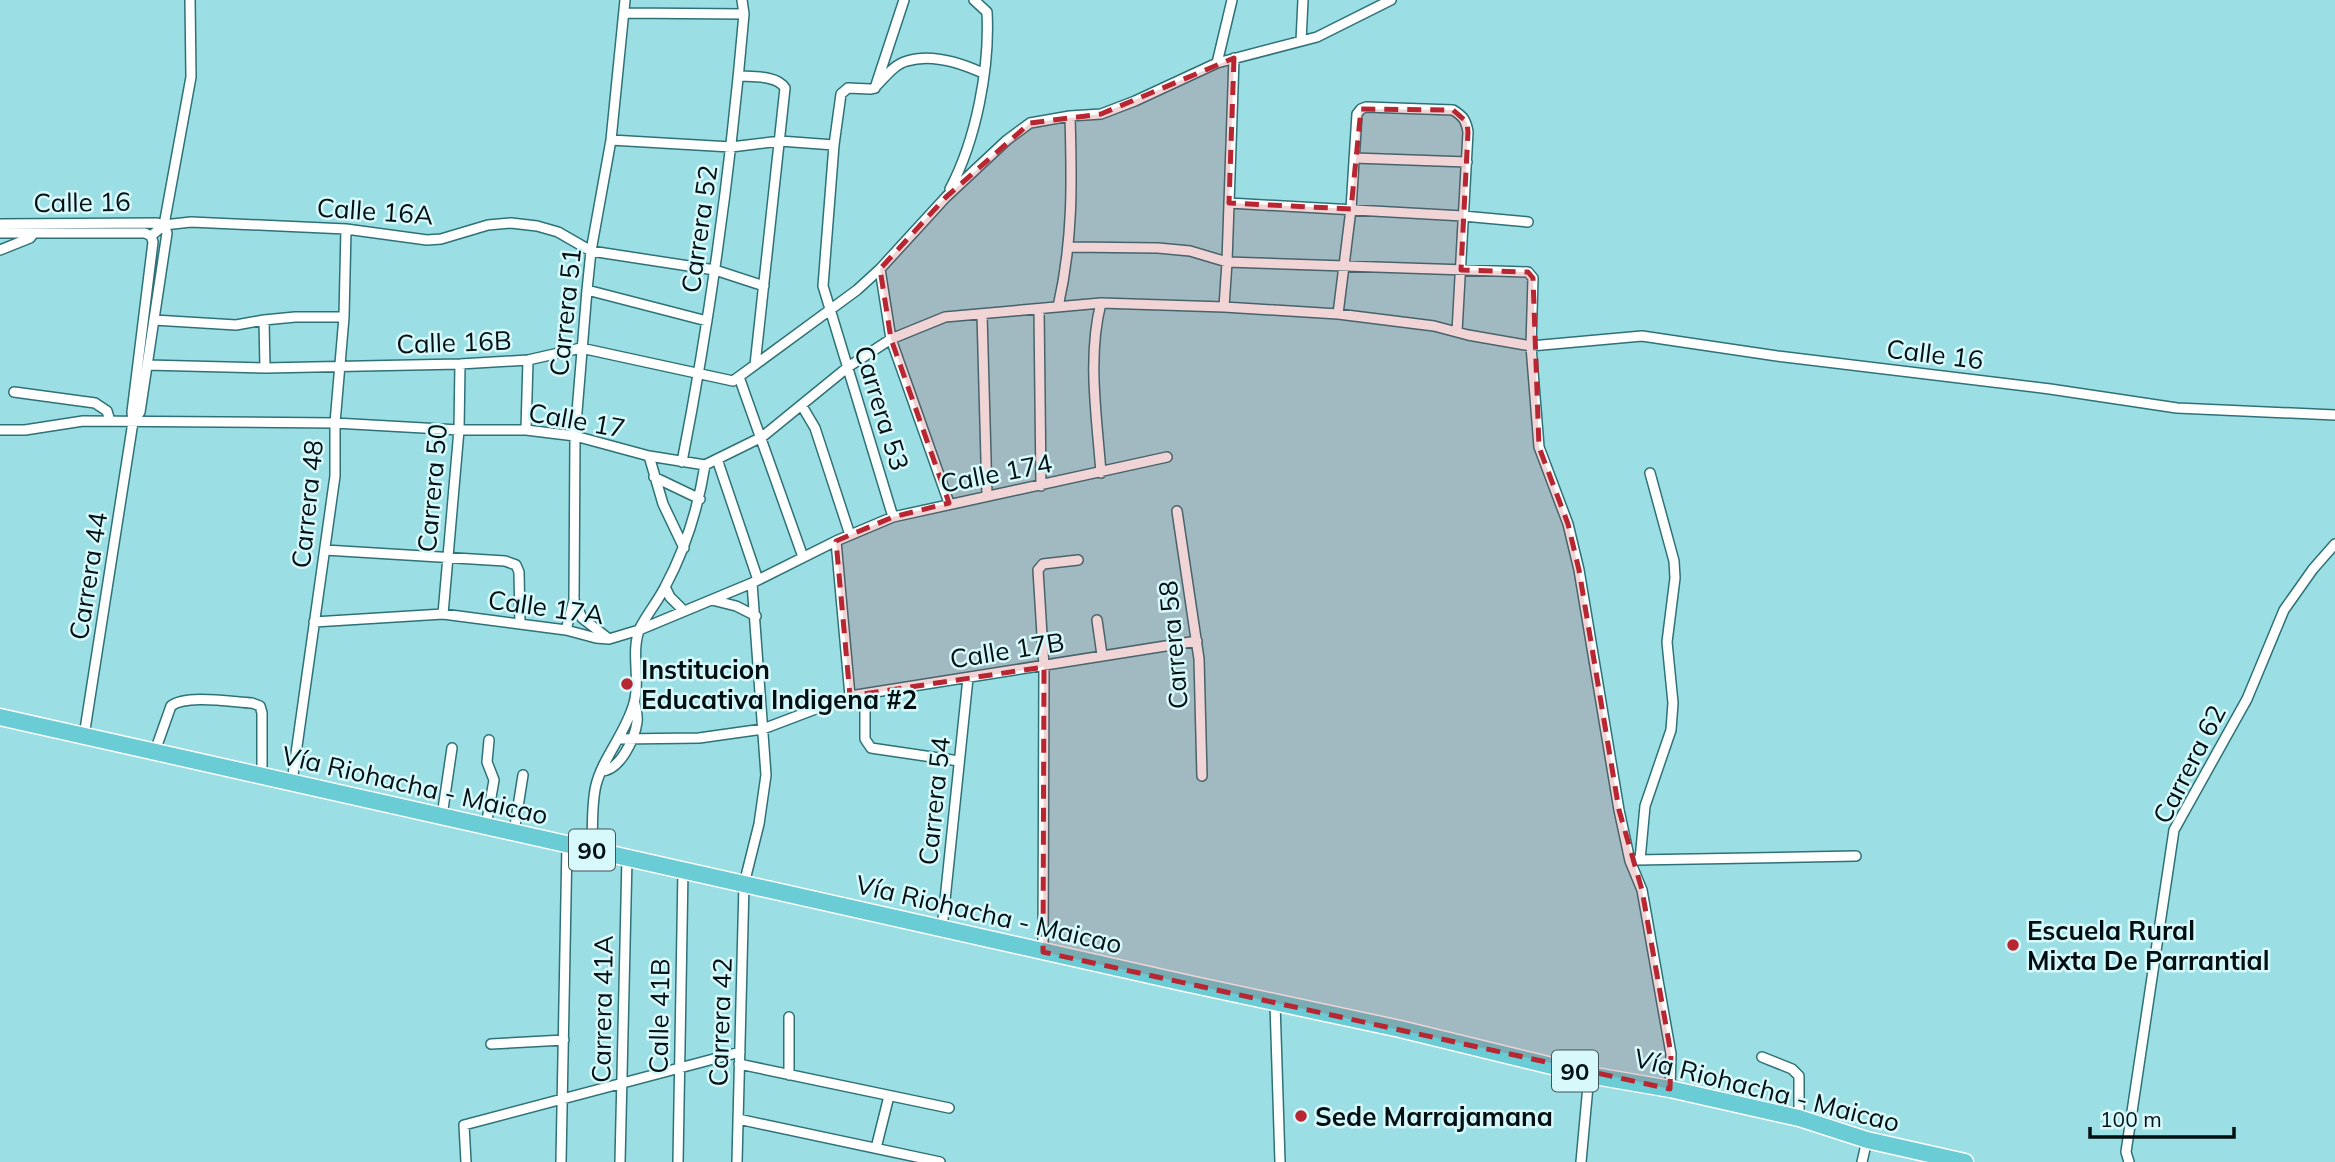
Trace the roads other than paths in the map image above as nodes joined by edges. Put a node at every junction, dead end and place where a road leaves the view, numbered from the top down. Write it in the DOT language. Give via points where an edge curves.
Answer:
graph roads {
  1 [pos="190,0"];
  2 [pos="625,0"];
  3 [pos="742,0"];
  4 [pos="904,0"];
  5 [pos="974,0"];
  6 [pos="1232,0"];
  7 [pos="1303,0"];
  8 [pos="1391,0"];
  9 [pos="624,13"];
  10 [pos="744,14"];
  11 [pos="1301,41"];
  12 [pos="1234,58"];
  13 [pos="1217,63"];
  14 [pos="983,73"];
  15 [pos="738,76"];
  16 [pos="875,88"];
  17 [pos="1070,116"];
  18 [pos="611,141"];
  19 [pos="780,141"];
  20 [pos="834,145"];
  21 [pos="731,147"];
  22 [pos="1354,158"];
  23 [pos="1467,162"];
  24 [pos="946,197"];
  25 [pos="1229,203"];
  26 [pos="1351,209"];
  27 [pos="1463,216"];
  28 [pos="1528,222"];
  29 [pos="0,224"];
  30 [pos="164,225"];
  31 [pos="34,229"];
  32 [pos="346,229"];
  33 [pos="0,233"];
  34 [pos="151,236"];
  35 [pos="1069,247"];
  36 [pos="0,250"];
  37 [pos="591,251"];
  38 [pos="1227,262"];
  39 [pos="1343,265"];
  40 [pos="880,269"];
  41 [pos="715,270"];
  42 [pos="1461,270"];
  43 [pos="764,286"];
  44 [pos="587,290"];
  45 [pos="1101,303"];
  46 [pos="1058,307"];
  47 [pos="1224,307"];
  48 [pos="1040,309"];
  49 [pos="829,311"];
  50 [pos="982,314"];
  51 [pos="1338,314"];
  52 [pos="344,317"];
  53 [pos="154,320"];
  54 [pos="264,320"];
  55 [pos="707,321"];
  56 [pos="1457,332"];
  57 [pos="891,339"];
  58 [pos="1531,346"];
  59 [pos="581,348"];
  60 [pos="528,360"];
  61 [pos="460,364"];
  62 [pos="147,365"];
  63 [pos="755,365"];
  64 [pos="848,367"];
  65 [pos="340,368"];
  66 [pos="265,369"];
  67 [pos="699,373"];
  68 [pos="736,379"];
  69 [pos="14,392"];
  70 [pos="802,406"];
  71 [pos="2335,415"];
  72 [pos="110,421"];
  73 [pos="133,422"];
  74 [pos="335,423"];
  75 [pos="0,429"];
  76 [pos="459,430"];
  77 [pos="526,430"];
  78 [pos="575,436"];
  79 [pos="762,437"];
  80 [pos="649,456"];
  81 [pos="1167,457"];
  82 [pos="717,459"];
  83 [pos="682,462"];
  84 [pos="705,466"];
  85 [pos="1101,473"];
  86 [pos="1650,473"];
  87 [pos="654,477"];
  88 [pos="1041,486"];
  89 [pos="987,496"];
  90 [pos="700,499"];
  91 [pos="949,503"];
  92 [pos="1177,511"];
  93 [pos="893,517"];
  94 [pos="850,535"];
  95 [pos="836,541"];
  96 [pos="2335,544"];
  97 [pos="684,548"];
  98 [pos="325,550"];
  99 [pos="803,557"];
  100 [pos="447,559"];
  101 [pos="1078,560"];
  102 [pos="755,581"];
  103 [pos="665,587"];
  104 [pos="573,600"];
  105 [pos="712,600"];
  106 [pos="684,611"];
  107 [pos="443,614"];
  108 [pos="756,616"];
  109 [pos="1097,620"];
  110 [pos="314,622"];
  111 [pos="520,623"];
  112 [pos="566,630"];
  113 [pos="639,630"];
  114 [pos="608,639"];
  115 [pos="1197,641"];
  116 [pos="1102,655"];
  117 [pos="1044,667"];
  118 [pos="968,678"];
  119 [pos="865,694"];
  120 [pos="850,696"];
  121 [pos="634,702"];
  122 [pos="0,717"];
  123 [pos="763,729"];
  124 [pos="84,736"];
  125 [pos="620,739"];
  126 [pos="489,740"];
  127 [pos="631,740"];
  128 [pos="452,748"];
  129 [pos="155,751"];
  130 [pos="960,761"];
  131 [pos="601,771"];
  132 [pos="262,775"];
  133 [pos="523,775"];
  134 [pos="1202,776"];
  135 [pos="292,782"];
  136 [pos="442,816"];
  137 [pos="486,826"];
  138 [pos="514,832"];
  139 [pos="568,844"];
  140 [pos="592,850"];
  141 [pos="1856,856"];
  142 [pos="627,858"];
  143 [pos="1635,861"];
  144 [pos="683,870"];
  145 [pos="744,884"];
  146 [pos="942,929"];
  147 [pos="1043,951"];
  148 [pos="1275,1003"];
  149 [pos="789,1017"];
  150 [pos="564,1040"];
  151 [pos="491,1044"];
  152 [pos="740,1052"];
  153 [pos="1762,1057"];
  154 [pos="739,1064"];
  155 [pos="680,1068"];
  156 [pos="789,1075"];
  157 [pos="1590,1075"];
  158 [pos="621,1083"];
  159 [pos="1670,1089"];
  160 [pos="889,1096"];
  161 [pos="562,1099"];
  162 [pos="949,1108"];
  163 [pos="1799,1118"];
  164 [pos="738,1119"];
  165 [pos="1867,1140"];
  166 [pos="876,1149"];
  167 [pos="2126,1152"];
  168 [pos="1930,1158"];
  169 [pos="466,1162"];
  170 [pos="561,1162"];
  171 [pos="620,1162"];
  172 [pos="678,1162"];
  173 [pos="737,1162"];
  174 [pos="940,1162"];
  175 [pos="1280,1162"];
  176 [pos="1581,1162"];
  177 [pos="1862,1162"];
  178 [pos="1965,1162"];
  179 [pos="2118,1162"];
  180 [pos="2129,1162"];
  1 -- 30 [label="street, Carrera 44" via="191,77"];
  2 -- 9 [label="street, Carrera 51"];
  3 -- 10 [label="street, Carrera 52"];
  4 -- 16 [label="street"];
  5 -- 14 [label="street" via="987,12 989,45"];
  6 -- 13 [label="street"];
  7 -- 11 [label="street"];
  8 -- 11 [label="street"];
  9 -- 10 [label="street"];
  9 -- 18 [label="street, Carrera 51"];
  10 -- 15 [label="street, Carrera 52"];
  11 -- 12 [label="street"];
  12 -- 13 [label="street"];
  12 -- 25 [label="street"];
  13 -- 17 [label="street" via="1101,114"];
  14 -- 16 [label="street" via="948,61 906,61"];
  14 -- 24 [label="street" via="972,135"];
  15 -- 19 [label="street" via="775,80 786,88"];
  15 -- 21 [label="street, Carrera 52"];
  16 -- 20 [label="street, Carrera 53" via="848,88 841,94"];
  17 -- 24 [label="street" via="1030,123"];
  17 -- 35 [label="street"];
  18 -- 21 [label="street"];
  18 -- 37 [label="street, Carrera 51"];
  19 -- 20 [label="street"];
  19 -- 21 [label="street"];
  19 -- 43 [label="street"];
  20 -- 49 [label="street, Carrera 53" via="823,286"];
  21 -- 41 [label="street, Carrera 52"];
  22 -- 23 [label="street"];
  22 -- 23 [label="street" via="1361,109 1453,110 1467,122"];
  22 -- 26 [label="street"];
  23 -- 27 [label="street"];
  24 -- 40 [label="street"];
  25 -- 26 [label="street"];
  25 -- 38 [label="street"];
  26 -- 27 [label="street"];
  26 -- 39 [label="street"];
  27 -- 28 [label="street"];
  27 -- 42 [label="street"];
  29 -- 31 [label="street, Calle 16"];
  30 -- 31 [label="street, Calle 16"];
  30 -- 32 [label="street, Calle 16A" via="203,222"];
  30 -- 34 [label="street"];
  30 -- 53 [label="street, Carrera 44" via="167,233"];
  31 -- 33 [label="street, Calle 16"];
  31 -- 34 [label="street, Calle 16"];
  31 -- 36 [label="street" via="30,238"];
  32 -- 37 [label="street, Calle 16A" via="427,240 511,223 558,232"];
  32 -- 52 [label="street, Carrera 48"];
  34 -- 73 [label="street, Carrera 44"];
  35 -- 38 [label="street" via="1190,251"];
  35 -- 46 [label="street"];
  37 -- 41 [label="street"];
  37 -- 44 [label="street, Carrera 51"];
  38 -- 39 [label="street"];
  38 -- 47 [label="street"];
  39 -- 42 [label="street"];
  39 -- 51 [label="street"];
  40 -- 49 [label="street"];
  40 -- 57 [label="street"];
  41 -- 43 [label="street"];
  41 -- 55 [label="street, Carrera 52"];
  42 -- 56 [label="street"];
  42 -- 58 [label="street" via="1528,272 1533,278"];
  43 -- 63 [label="street"];
  44 -- 55 [label="street"];
  44 -- 59 [label="street, Carrera 51"];
  45 -- 46 [label="street"];
  45 -- 47 [label="street, Calle 16"];
  45 -- 85 [label="street" via="1095,384"];
  46 -- 48 [label="street"];
  47 -- 51 [label="street, Calle 16"];
  48 -- 50 [label="street"];
  48 -- 88 [label="street"];
  49 -- 63 [label="street"];
  49 -- 64 [label="street, Carrera 53"];
  50 -- 57 [label="street" via="945,317"];
  50 -- 89 [label="street"];
  51 -- 56 [label="street, Calle 16"];
  52 -- 54 [label="street"];
  52 -- 65 [label="street, Carrera 48"];
  53 -- 54 [label="street" via="215,326"];
  53 -- 62 [label="street, Carrera 44"];
  54 -- 66 [label="street"];
  55 -- 67 [label="street, Carrera 52"];
  56 -- 58 [label="street, Calle 16"];
  57 -- 64 [label="street"];
  57 -- 91 [label="street"];
  58 -- 71 [label="street, Calle 16" via="1642,336 2177,408"];
  58 -- 143 [label="street" via="1539,447 1569,523 1619,810"];
  59 -- 60 [label="street, Calle 16B"];
  59 -- 67 [label="street, Calle 16B"];
  59 -- 78 [label="street, Carrera 51"];
  60 -- 61 [label="street, Calle 16B"];
  60 -- 77 [label="street"];
  61 -- 65 [label="street, Calle 16B"];
  61 -- 76 [label="street, Carrera 50"];
  62 -- 66 [label="street, Calle 16B"];
  62 -- 73 [label="street, Carrera 44" via="140,412"];
  63 -- 68 [label="street"];
  64 -- 70 [label="street"];
  64 -- 93 [label="street, Carrera 53"];
  65 -- 66 [label="street, Calle 16B"];
  65 -- 74 [label="street, Carrera 48"];
  67 -- 68 [label="street, Calle 16B"];
  67 -- 83 [label="street, Carrera 52"];
  68 -- 79 [label="street"];
  69 -- 72 [label="street" via="95,404 107,411"];
  70 -- 79 [label="street"];
  70 -- 94 [label="street" via="815,428"];
  72 -- 73 [label="street, Calle 17"];
  72 -- 75 [label="street, Calle 17"];
  73 -- 74 [label="street, Calle 17"];
  73 -- 124 [label="street, Carrera 44"];
  74 -- 76 [label="street, Calle 17"];
  74 -- 98 [label="street, Carrera 48" via="335,476"];
  76 -- 77 [label="street, Calle 17"];
  76 -- 100 [label="street, Carrera 50"];
  77 -- 78 [label="street, Calle 17"];
  78 -- 80 [label="street, Calle 17"];
  78 -- 104 [label="street, Carrera 51"];
  79 -- 82 [label="street"];
  79 -- 99 [label="street"];
  80 -- 83 [label="street, Calle 17"];
  80 -- 87 [label="street"];
  81 -- 85 [label="street, Calle 174"];
  82 -- 84 [label="street"];
  82 -- 102 [label="street"];
  83 -- 84 [label="street, Calle 17"];
  84 -- 90 [label="street"];
  85 -- 88 [label="street, Calle 174"];
  86 -- 143 [label="street" via="1675,569 1667,642 1673,711 1645,806"];
  87 -- 90 [label="street"];
  87 -- 97 [label="street"];
  88 -- 89 [label="street, Calle 174"];
  89 -- 91 [label="street, Calle 174"];
  90 -- 97 [label="street"];
  91 -- 93 [label="street, Calle 174"];
  92 -- 115 [label="street, Carrera 58"];
  93 -- 94 [label="street, Calle 174"];
  94 -- 95 [label="street, Calle 174"];
  95 -- 99 [label="street, Calle 17A"];
  95 -- 120 [label="street"];
  96 -- 167 [label="street, Carrera 62" via="2284,610 2247,699 2174,830"];
  97 -- 103 [label="street"];
  98 -- 100 [label="street"];
  98 -- 110 [label="street, Carrera 48"];
  99 -- 102 [label="street, Calle 17A"];
  100 -- 107 [label="street, Carrera 50"];
  100 -- 111 [label="street" via="516,565"];
  101 -- 117 [label="street" via="1043,564 1038,570"];
  102 -- 105 [label="street, Calle 17A"];
  102 -- 108 [label="street"];
  103 -- 106 [label="street"];
  103 -- 113 [label="street"];
  104 -- 112 [label="street, Carrera 51"];
  104 -- 114 [label="street" via="582,618"];
  105 -- 106 [label="street, Calle 17A"];
  105 -- 108 [label="street"];
  106 -- 113 [label="street, Calle 17A"];
  107 -- 110 [label="street, Calle 17A"];
  107 -- 111 [label="street, Calle 17A"];
  108 -- 123 [label="street"];
  109 -- 116 [label="street"];
  110 -- 135 [label="street, Carrera 48"];
  111 -- 112 [label="street, Calle 17A"];
  112 -- 114 [label="street, Calle 17A"];
  113 -- 114 [label="street, Calle 17A"];
  113 -- 121 [label="street"];
  115 -- 116 [label="street, Calle 17B"];
  115 -- 134 [label="street, Carrera 58"];
  116 -- 117 [label="street, Calle 17B"];
  117 -- 118 [label="street, Calle 17B"];
  117 -- 147 [label="street"];
  118 -- 119 [label="street, Calle 17B"];
  118 -- 130 [label="street, Carrera 54"];
  119 -- 120 [label="street, Calle 17B"];
  119 -- 130 [label="street" via="864,739 871,748"];
  120 -- 123 [label="street, Calle 17B"];
  121 -- 125 [label="street"];
  121 -- 127 [label="street" via="637,723"];
  122 -- 124 [label="highway, Vía Riohacha - Maicao / 90"];
  123 -- 127 [label="street, Calle 17B" via="699,738"];
  123 -- 145 [label="street" via="766,775"];
  124 -- 129 [label="highway, Vía Riohacha - Maicao / 90"];
  125 -- 127 [label="street, Calle 17B"];
  125 -- 131 [label="street"];
  126 -- 137 [label="street" via="486,757 494,780"];
  127 -- 131 [label="street" via="616,765"];
  128 -- 136 [label="street"];
  129 -- 132 [label="highway, Vía Riohacha - Maicao / 90"];
  129 -- 132 [label="street" via="177,701 252,703 260,706 262,713"];
  130 -- 146 [label="street, Carrera 54"];
  131 -- 140 [label="street" via="594,795"];
  132 -- 135 [label="highway, Vía Riohacha - Maicao / 90"];
  133 -- 138 [label="street"];
  135 -- 136 [label="highway, Vía Riohacha - Maicao / 90"];
  136 -- 137 [label="highway, Vía Riohacha - Maicao / 90"];
  137 -- 138 [label="highway, Vía Riohacha - Maicao / 90"];
  138 -- 139 [label="highway, Vía Riohacha - Maicao / 90"];
  139 -- 140 [label="highway, Vía Riohacha - Maicao / 90"];
  139 -- 150 [label="street"];
  140 -- 142 [label="highway, Vía Riohacha - Maicao / 90"];
  141 -- 143 [label="street"];
  142 -- 144 [label="highway, Vía Riohacha - Maicao / 90"];
  142 -- 158 [label="street, Carrera 41A"];
  143 -- 159 [label="street" via="1671,1054"];
  144 -- 145 [label="highway, Vía Riohacha - Maicao / 90"];
  144 -- 155 [label="street, Calle 41B"];
  145 -- 146 [label="highway, Vía Riohacha - Maicao / 90"];
  145 -- 152 [label="street, Carrera 42"];
  146 -- 147 [label="highway, Vía Riohacha - Maicao / 90"];
  147 -- 148 [label="highway, Vía Riohacha - Maicao / 90"];
  148 -- 157 [label="highway, Vía Riohacha - Maicao / 90"];
  148 -- 175 [label="street"];
  149 -- 156 [label="street"];
  150 -- 151 [label="street"];
  150 -- 161 [label="street"];
  152 -- 154 [label="street, Carrera 42"];
  152 -- 155 [label="street"];
  153 -- 163 [label="street" via="1799,1076"];
  154 -- 156 [label="street"];
  154 -- 164 [label="street, Carrera 42"];
  155 -- 158 [label="street"];
  155 -- 172 [label="street, Calle 41B"];
  156 -- 160 [label="street"];
  157 -- 159 [label="highway, Vía Riohacha - Maicao / 90"];
  157 -- 176 [label="street"];
  158 -- 161 [label="street"];
  158 -- 171 [label="street, Carrera 41A"];
  159 -- 163 [label="highway, Vía Riohacha - Maicao / 90"];
  160 -- 162 [label="street"];
  160 -- 166 [label="street"];
  161 -- 169 [label="street" via="464,1125"];
  161 -- 170 [label="street"];
  163 -- 165 [label="highway, Vía Riohacha - Maicao / 90"];
  164 -- 166 [label="street"];
  164 -- 173 [label="street, Carrera 42"];
  165 -- 168 [label="highway, Vía Riohacha - Maicao / 90"];
  165 -- 177 [label="street"];
  166 -- 174 [label="street"];
  167 -- 179 [label="street"];
  167 -- 180 [label="street, Carrera 62"];
  168 -- 178 [label="highway, Vía Riohacha - Maicao / 90"];
}
